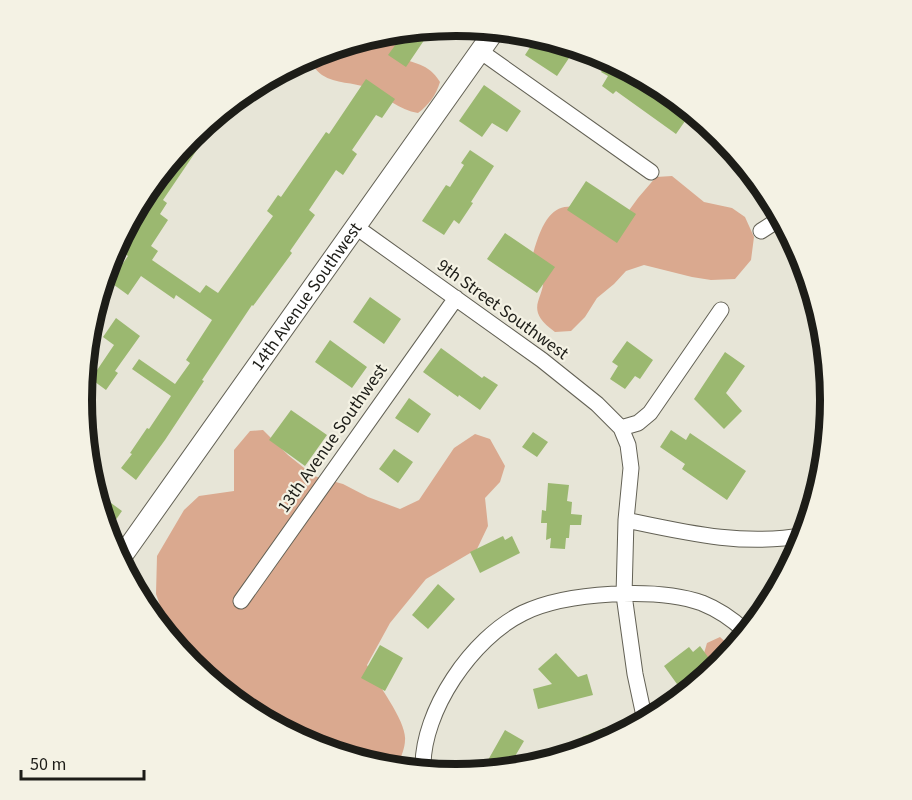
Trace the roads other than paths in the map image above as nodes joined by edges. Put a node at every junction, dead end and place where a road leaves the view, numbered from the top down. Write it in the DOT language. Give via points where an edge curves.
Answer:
graph roads {
  1 [pos="490,38"];
  2 [pos="480,51"];
  3 [pos="651,172"];
  4 [pos="774,223"];
  5 [pos="356,226"];
  6 [pos="761,231"];
  7 [pos="456,298"];
  8 [pos="721,310"];
  9 [pos="621,428"];
  10 [pos="626,520"];
  11 [pos="793,536"];
  12 [pos="126,551"];
  13 [pos="624,595"];
  14 [pos="241,601"];
  15 [pos="740,627"];
  16 [pos="644,712"];
  17 [pos="424,762"];
  1 -- 2 [label="street, 14th Avenue Southwest"];
  2 -- 3 [label="street"];
  2 -- 5 [label="street, 14th Avenue Southwest"];
  4 -- 6 [label="street"];
  5 -- 7 [label="street, 9th Street Southwest"];
  5 -- 12 [label="street, 14th Avenue Southwest"];
  7 -- 9 [label="street, 9th Street Southwest" via="597,404"];
  7 -- 14 [label="street, 13th Avenue Southwest"];
  8 -- 9 [label="street" via="650,413 638,423"];
  9 -- 10 [label="street" via="631,468"];
  10 -- 11 [label="street" via="731,538"];
  10 -- 13 [label="street"];
  13 -- 15 [label="street" via="657,594 695,601"];
  13 -- 16 [label="street" via="634,674"];
  13 -- 17 [label="street" via="546,604 502,626 470,658 440,702 426,736"];
}
